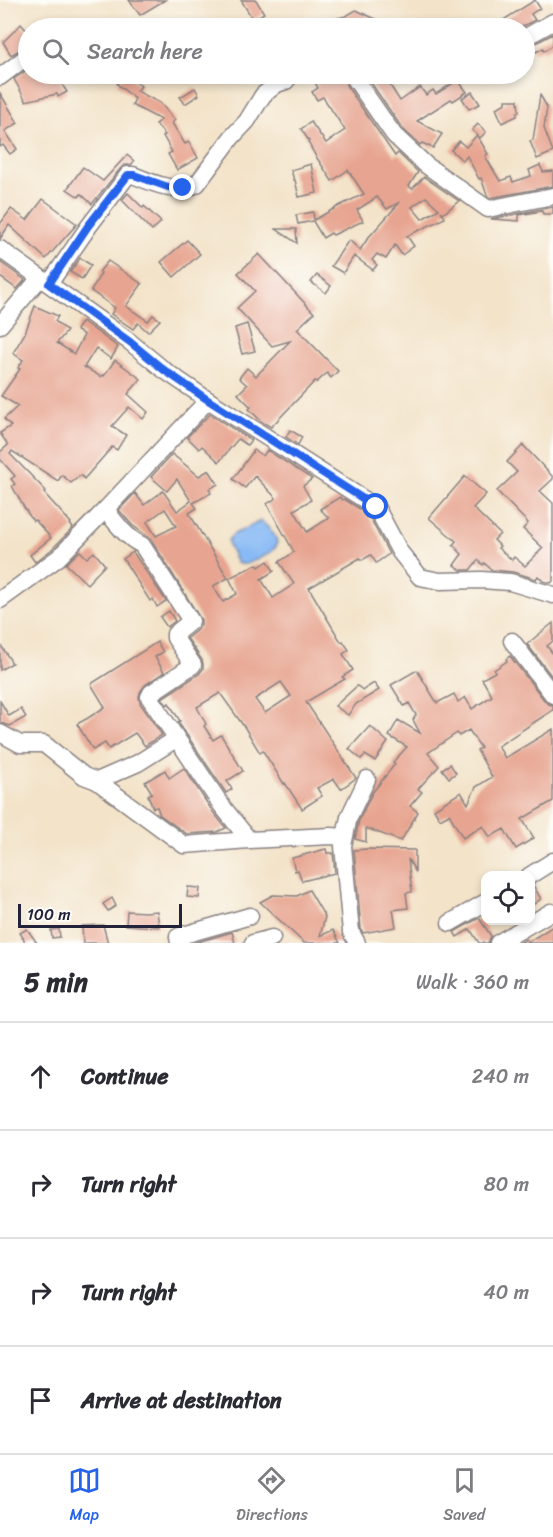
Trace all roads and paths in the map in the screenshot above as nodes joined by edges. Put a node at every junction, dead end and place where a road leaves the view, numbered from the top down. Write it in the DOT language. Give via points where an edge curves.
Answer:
graph roads {
  1 [pos="553,22"];
  2 [pos="535,32"];
  3 [pos="18,64"];
  4 [pos="0,77"];
  5 [pos="277,84"];
  6 [pos="358,84"];
  7 [pos="553,196"];
  8 [pos="0,249"];
  9 [pos="45,281"];
  10 [pos="0,325"];
  11 [pos="208,400"];
  12 [pos="106,509"];
  13 [pos="553,595"];
  14 [pos="0,600"];
  15 [pos="513,641"];
  16 [pos="553,695"];
  17 [pos="0,733"];
  18 [pos="176,739"];
  19 [pos="367,779"];
  20 [pos="97,781"];
  21 [pos="344,837"];
  22 [pos="249,840"];
  23 [pos="553,861"];
  24 [pos="535,872"];
  25 [pos="481,905"];
  26 [pos="553,914"];
  27 [pos="250,916"];
  28 [pos="450,923"];
  29 [pos="272,938"];
  30 [pos="179,943"];
  31 [pos="253,943"];
  32 [pos="357,943"];
  33 [pos="498,943"];
  1 -- 2 [label="street"];
  3 -- 4 [label="street"];
  5 -- 9 [label="street" via="263,95 197,184 190,188 168,187 128,175"];
  6 -- 7 [label="street" via="394,135 426,165 488,208"];
  8 -- 9 [label="street"];
  9 -- 10 [label="street"];
  9 -- 11 [label="street"];
  11 -- 12 [label="street"];
  11 -- 13 [label="street" via="376,507 400,552 420,577 510,582"];
  12 -- 14 [label="street" via="58,558"];
  12 -- 18 [label="street" via="142,545 191,621 175,634 193,665 149,695"];
  15 -- 16 [label="street"];
  17 -- 20 [label="street" via="20,744 44,744 84,776"];
  18 -- 20 [label="street" via="138,764"];
  18 -- 22 [label="street"];
  19 -- 21 [label="street"];
  20 -- 22 [label="street" via="184,845"];
  21 -- 22 [label="street"];
  21 -- 32 [label="street" via="351,932"];
  23 -- 24 [label="street"];
  25 -- 28 [label="street"];
  26 -- 33 [label="street"];
  27 -- 30 [label="street" via="180,936"];
  29 -- 31 [label="street"];
}
